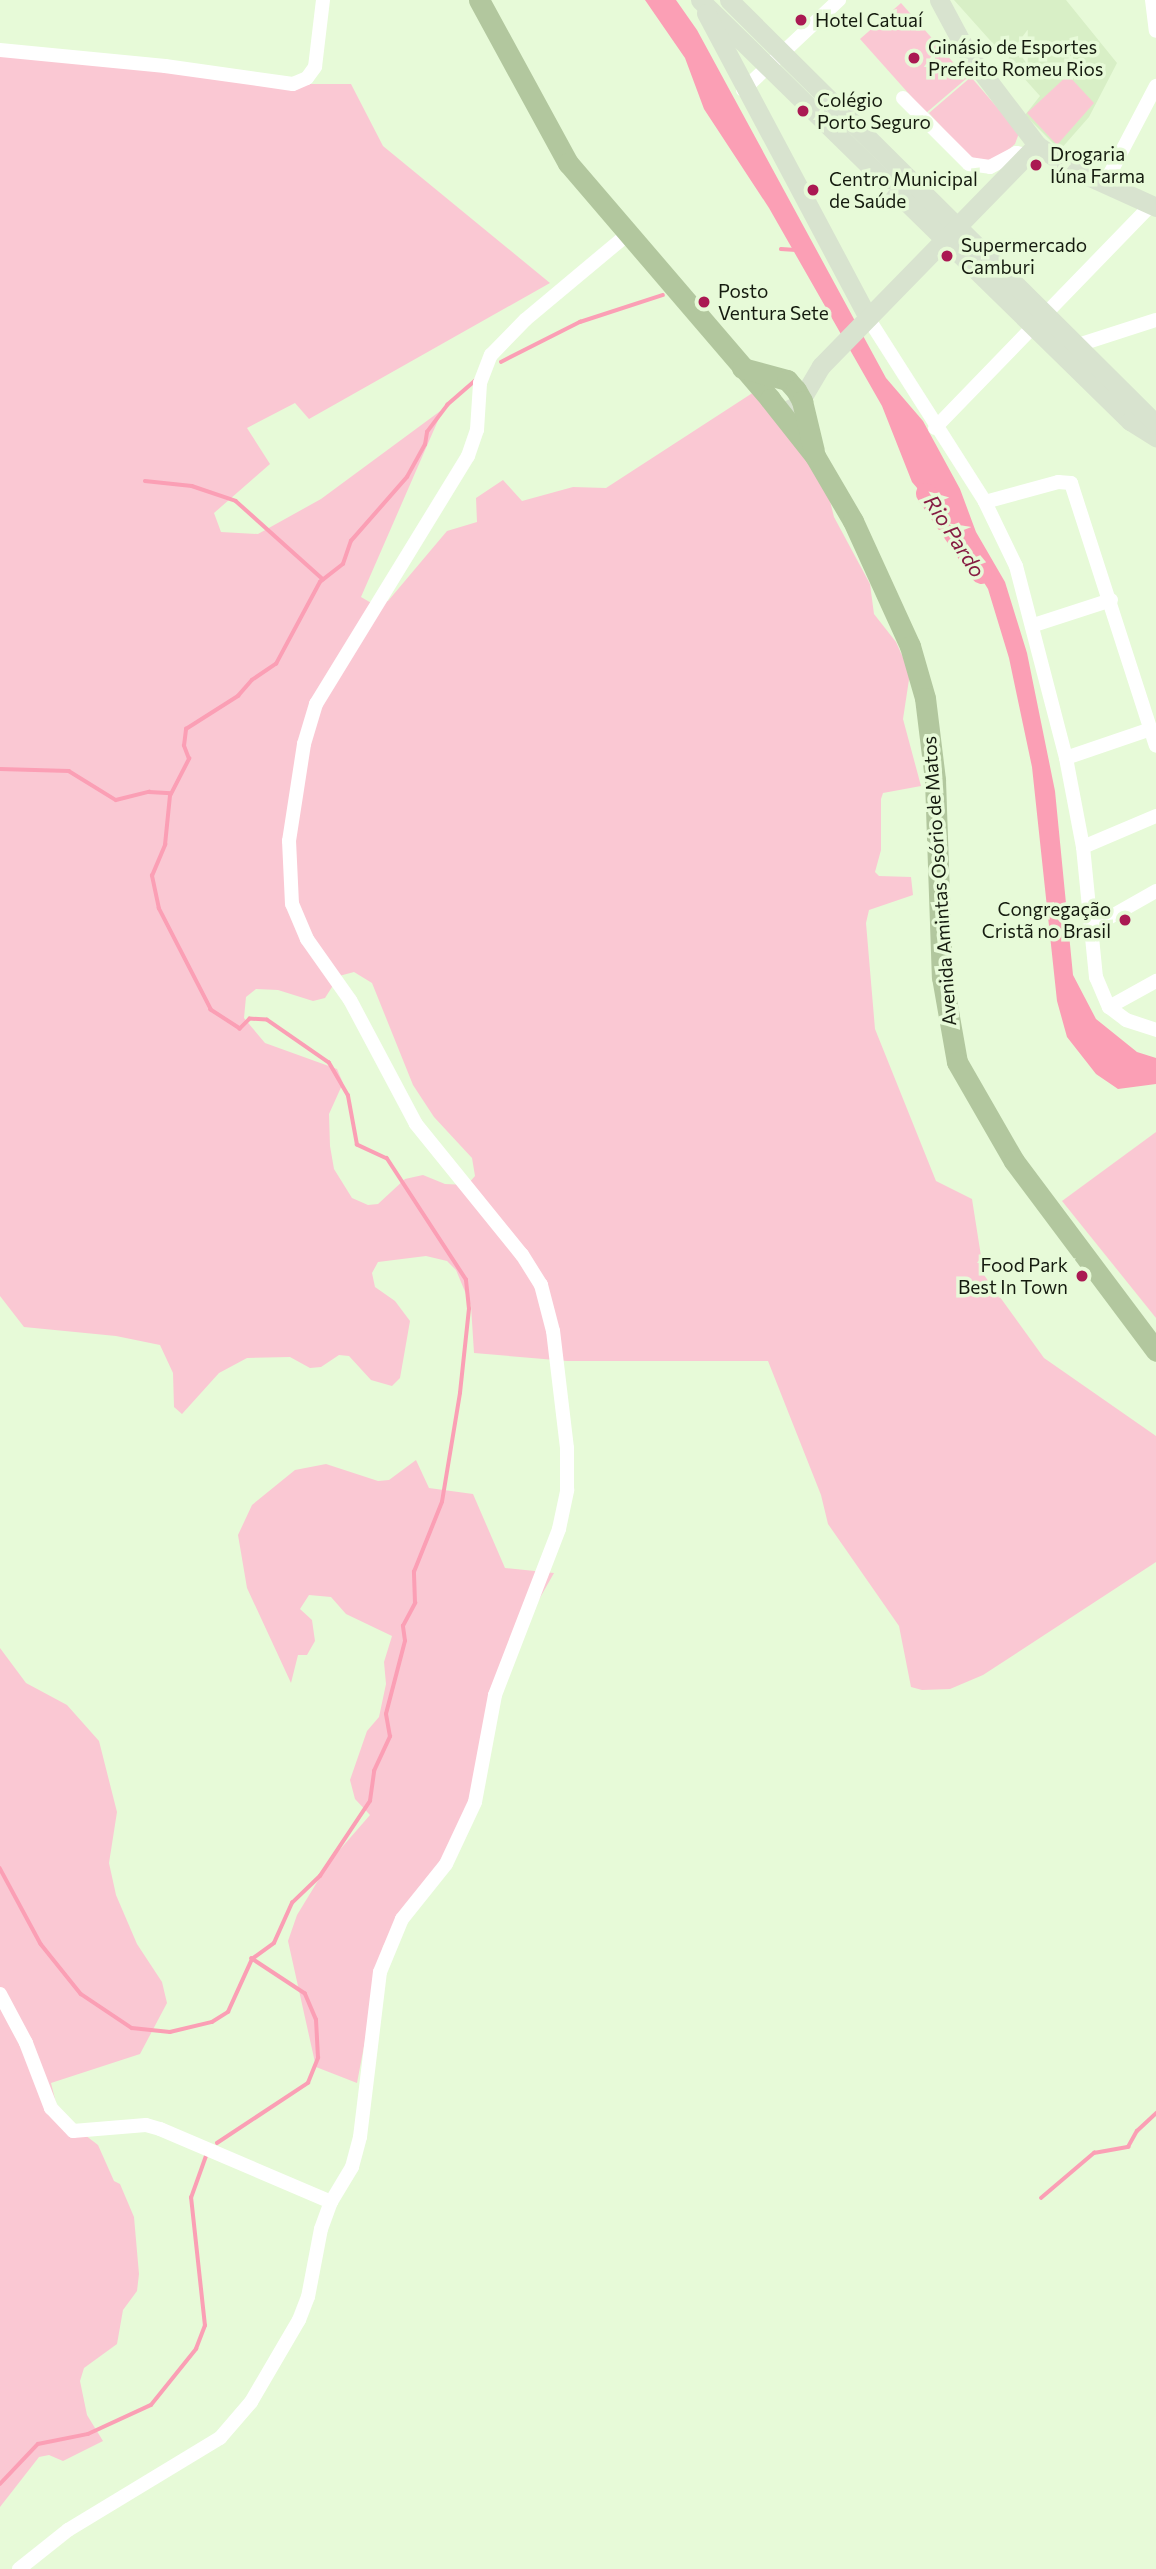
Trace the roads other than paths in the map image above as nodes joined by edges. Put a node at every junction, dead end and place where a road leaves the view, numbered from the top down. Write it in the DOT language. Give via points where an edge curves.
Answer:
graph roads {
  1 [pos="323,0"];
  2 [pos="480,0"];
  3 [pos="729,0"];
  4 [pos="839,0"];
  5 [pos="939,0"];
  6 [pos="1152,0"];
  7 [pos="701,1"];
  8 [pos="823,5"];
  9 [pos="1156,31"];
  10 [pos="0,50"];
  11 [pos="775,60"];
  12 [pos="1156,86"];
  13 [pos="744,90"];
  14 [pos="903,98"];
  15 [pos="1032,150"];
  16 [pos="1104,184"];
  17 [pos="1154,206"];
  18 [pos="950,233"];
  19 [pos="628,234"];
  20 [pos="1156,320"];
  21 [pos="864,322"];
  22 [pos="1040,322"];
  23 [pos="1075,346"];
  24 [pos="823,364"];
  25 [pos="743,368"];
  26 [pos="786,380"];
  27 [pos="802,401"];
  28 [pos="775,406"];
  29 [pos="1156,424"];
  30 [pos="935,428"];
  31 [pos="1156,438"];
  32 [pos="815,456"];
  33 [pos="985,502"];
  34 [pos="1111,600"];
  35 [pos="1034,625"];
  36 [pos="1151,729"];
  37 [pos="1156,746"];
  38 [pos="1066,758"];
  39 [pos="1156,816"];
  40 [pos="1083,847"];
  41 [pos="1156,891"];
  42 [pos="1089,929"];
  43 [pos="1156,981"];
  44 [pos="1109,1007"];
  45 [pos="1156,1030"];
  46 [pos="1156,1351"];
  47 [pos="0,1994"];
  48 [pos="331,2202"];
  49 [pos="19,2569"];
  1 -- 10 [label="street" via="315,67 307,79 293,84"];
  2 -- 19 [label="main road" via="560,152"];
  3 -- 11 [label="street"];
  4 -- 8 [label="street"];
  5 -- 15 [label="street" via="968,54"];
  6 -- 9 [label="street"];
  7 -- 11 [label="street"];
  7 -- 13 [label="street"];
  8 -- 11 [label="street"];
  11 -- 13 [label="street"];
  11 -- 18 [label="street"];
  12 -- 16 [label="street"];
  13 -- 21 [label="street"];
  14 -- 15 [label="street" via="969,164 990,167"];
  15 -- 16 [label="street"];
  15 -- 18 [label="street"];
  16 -- 17 [label="street"];
  17 -- 22 [label="street"];
  18 -- 21 [label="street"];
  18 -- 22 [label="street"];
  19 -- 25 [label="main road"];
  19 -- 48 [label="street" via="525,320 491,355 480,383 477,430 468,456 316,704 294,799 288,866 298,923 350,1000 416,1124 541,1285 553,1331 568,1472 564,1508 548,1565 495,1695 475,1802 446,1864 402,1919 380,1972 360,2137 352,2166"];
  20 -- 23 [label="street"];
  21 -- 24 [label="street"];
  21 -- 30 [label="street"];
  22 -- 23 [label="street"];
  22 -- 30 [label="street"];
  22 -- 31 [label="street" via="1130,421"];
  23 -- 29 [label="street"];
  24 -- 26 [label="street"];
  24 -- 27 [label="street"];
  25 -- 26 [label="main road"];
  25 -- 28 [label="main road"];
  26 -- 27 [label="main road"];
  26 -- 28 [label="street" via="775,387"];
  27 -- 28 [label="street"];
  27 -- 32 [label="main road"];
  28 -- 32 [label="main road"];
  30 -- 33 [label="street"];
  32 -- 46 [label="main road, Avenida Amintas Osório de Matos" via="853,521 910,646 925,698 935,780 942,976 957,1062 1014,1161"];
  33 -- 34 [label="street" via="1070,481"];
  33 -- 35 [label="street" via="1016,566"];
  34 -- 35 [label="street"];
  34 -- 36 [label="street"];
  35 -- 38 [label="street"];
  36 -- 37 [label="street"];
  36 -- 38 [label="street"];
  38 -- 40 [label="street"];
  39 -- 40 [label="street"];
  40 -- 42 [label="street"];
  41 -- 42 [label="street"];
  42 -- 44 [label="street" via="1096,977"];
  43 -- 44 [label="street"];
  44 -- 45 [label="street" via="1126,1020"];
  47 -- 48 [label="street" via="26,2043 51,2108 73,2131 146,2125"];
  48 -- 49 [label="street" via="299,2320 236,2422 200,2453 68,2530"];
}
